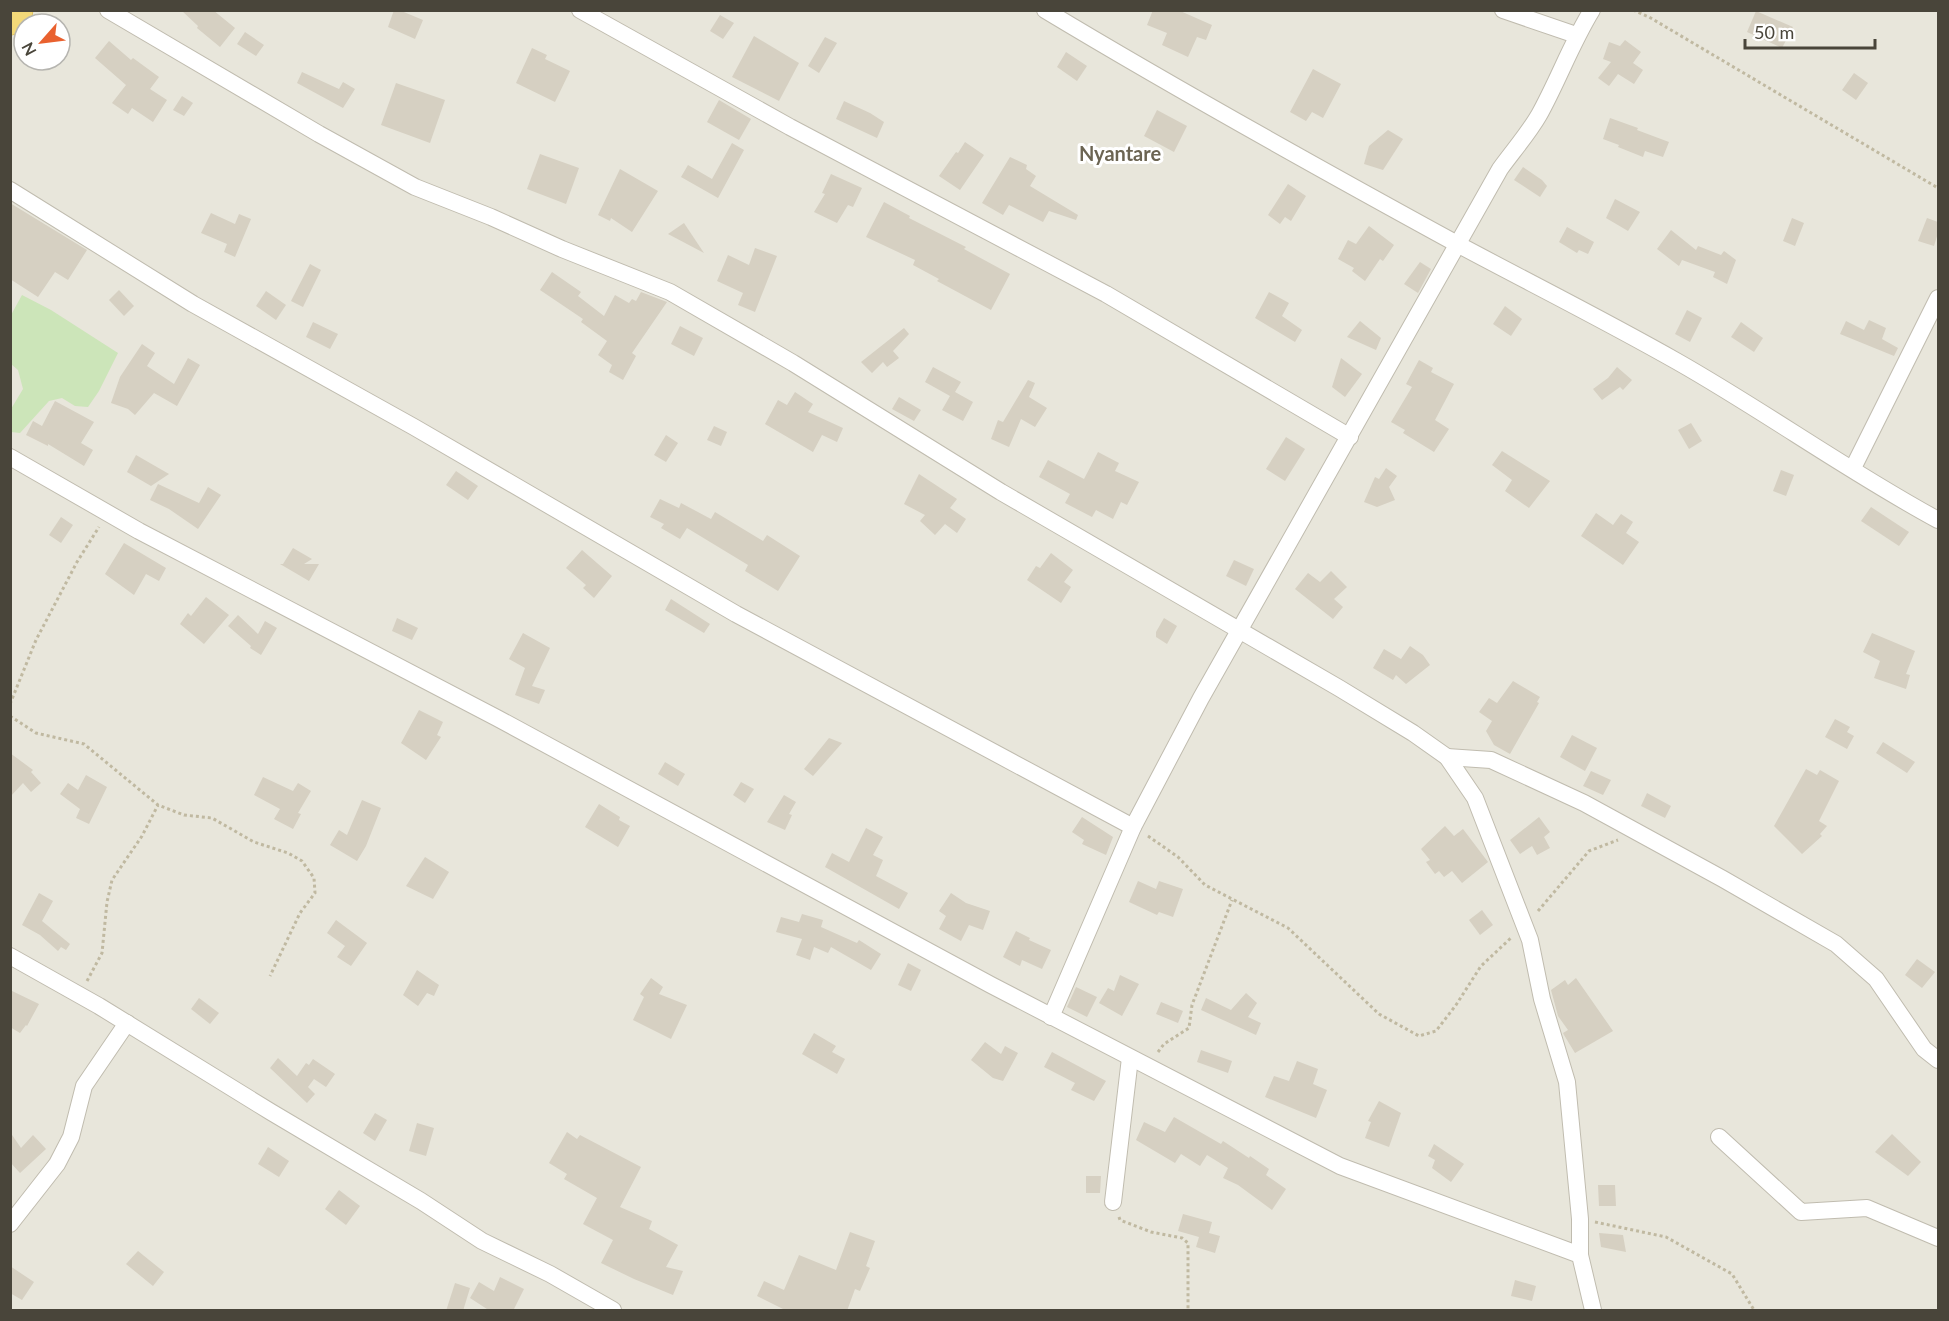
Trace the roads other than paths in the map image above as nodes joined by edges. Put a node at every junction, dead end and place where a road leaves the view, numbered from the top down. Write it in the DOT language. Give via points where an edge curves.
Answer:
graph roads {
  1 [pos="20,10"];
  2 [pos="108,10"];
  3 [pos="580,10"];
  4 [pos="1046,10"];
  5 [pos="1503,10"];
  6 [pos="1592,10"];
  7 [pos="10,22"];
  8 [pos="1576,35"];
  9 [pos="10,190"];
  10 [pos="1457,244"];
  11 [pos="1938,298"];
  12 [pos="1350,437"];
  13 [pos="10,457"];
  14 [pos="1853,468"];
  15 [pos="1938,520"];
  16 [pos="1240,630"];
  17 [pos="1447,757"];
  18 [pos="1133,827"];
  19 [pos="10,956"];
  20 [pos="1051,1017"];
  21 [pos="127,1023"];
  22 [pos="1130,1058"];
  23 [pos="1938,1060"];
  24 [pos="1719,1137"];
  25 [pos="1113,1202"];
  26 [pos="10,1224"];
  27 [pos="1938,1239"];
  28 [pos="1580,1256"];
  29 [pos="613,1311"];
  30 [pos="1593,1311"];
  1 -- 7 [label="highway"];
  2 -- 16 [label="street" via="415,187 670,292 794,363 1000,492"];
  3 -- 12 [label="street" via="790,127 1106,294"];
  4 -- 10 [label="street"];
  5 -- 8 [label="street"];
  6 -- 8 [label="street"];
  8 -- 10 [label="street" via="1565,66 1537,118 1500,169"];
  9 -- 18 [label="street" via="193,304 736,614"];
  10 -- 12 [label="street"];
  10 -- 14 [label="street" via="1678,362"];
  11 -- 14 [label="street"];
  12 -- 16 [label="street"];
  13 -- 20 [label="street" via="107,513"];
  14 -- 15 [label="street"];
  16 -- 17 [label="street"];
  16 -- 18 [label="street"];
  17 -- 23 [label="street" via="1491,760 1584,803 1836,944 1876,979 1924,1049"];
  17 -- 28 [label="street" via="1475,798 1530,940 1542,999 1567,1082"];
  18 -- 20 [label="street"];
  19 -- 21 [label="street"];
  20 -- 22 [label="street"];
  21 -- 26 [label="street" via="84,1086 71,1137 57,1164"];
  21 -- 29 [label="street" via="482,1241"];
  22 -- 25 [label="street"];
  22 -- 28 [label="street" via="1340,1166"];
  24 -- 27 [label="street" via="1801,1212 1867,1208"];
  28 -- 30 [label="street"];
}
